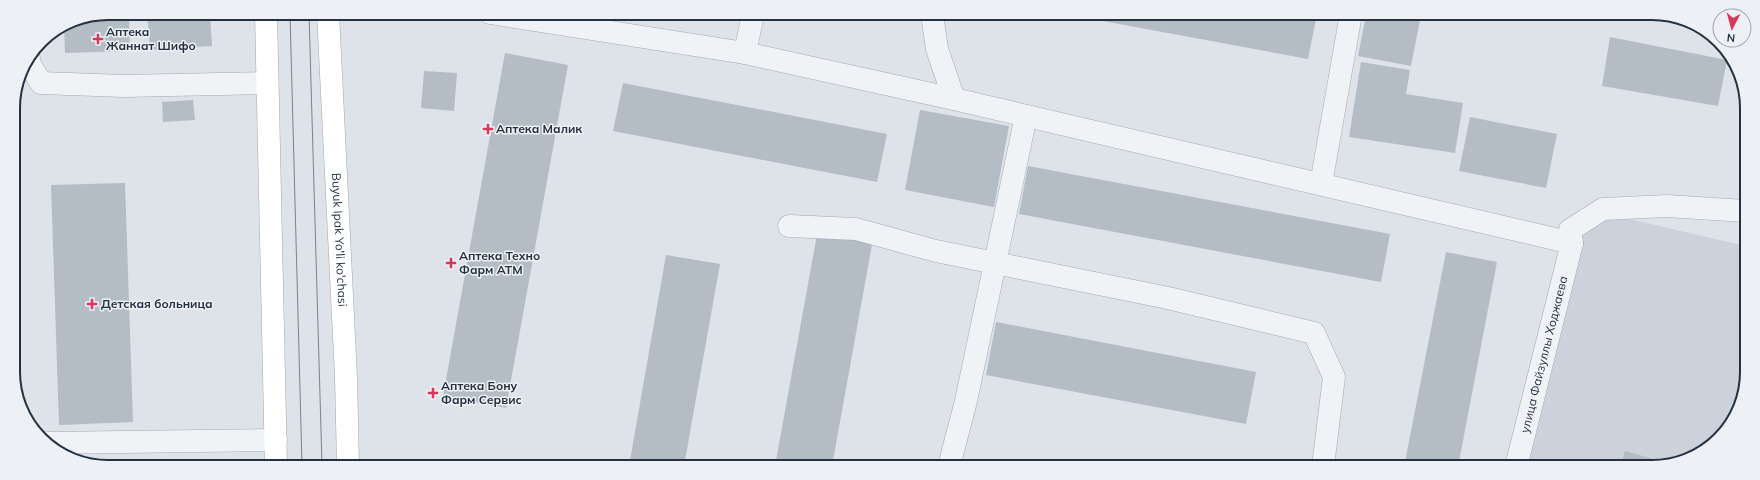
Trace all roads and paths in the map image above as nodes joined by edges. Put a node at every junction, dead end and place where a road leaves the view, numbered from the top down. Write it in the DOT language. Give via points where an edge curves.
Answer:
graph roads {
  1 [pos="266,20"];
  2 [pos="328,20"];
  3 [pos="530,20"];
  4 [pos="752,20"];
  5 [pos="933,20"];
  6 [pos="1350,20"];
  7 [pos="745,52"];
  8 [pos="31,66"];
  9 [pos="267,83"];
  10 [pos="954,99"];
  11 [pos="1026,116"];
  12 [pos="1321,184"];
  13 [pos="1740,211"];
  14 [pos="789,226"];
  15 [pos="1572,243"];
  16 [pos="995,263"];
  17 [pos="276,440"];
  18 [pos="56,443"];
  19 [pos="276,460"];
  20 [pos="348,460"];
  21 [pos="951,460"];
  22 [pos="1324,460"];
  23 [pos="1518,460"];
  1 -- 9 [label="main road"];
  2 -- 20 [label="main road, Buyuk Ipak Yo'li ko'chasi"];
  3 -- 7 [label="lane"];
  4 -- 7 [label="lane"];
  5 -- 10 [label="lane" via="937,48"];
  6 -- 12 [label="lane"];
  7 -- 10 [label="lane"];
  8 -- 9 [label="lane" via="41,83 124,86"];
  9 -- 17 [label="main road"];
  10 -- 11 [label="lane"];
  11 -- 12 [label="lane"];
  11 -- 16 [label="lane"];
  12 -- 15 [label="lane"];
  13 -- 15 [label="lane, улица Файзуллы Ходжаева" via="1667,206 1603,209 1570,230"];
  14 -- 16 [label="lane" via="856,229 928,249"];
  15 -- 23 [label="lane, улица Файзуллы Ходжаева"];
  16 -- 21 [label="lane" via="966,401"];
  16 -- 22 [label="lane" via="1168,298 1314,333 1334,376"];
  17 -- 18 [label="lane"];
  17 -- 19 [label="main road"];
}
